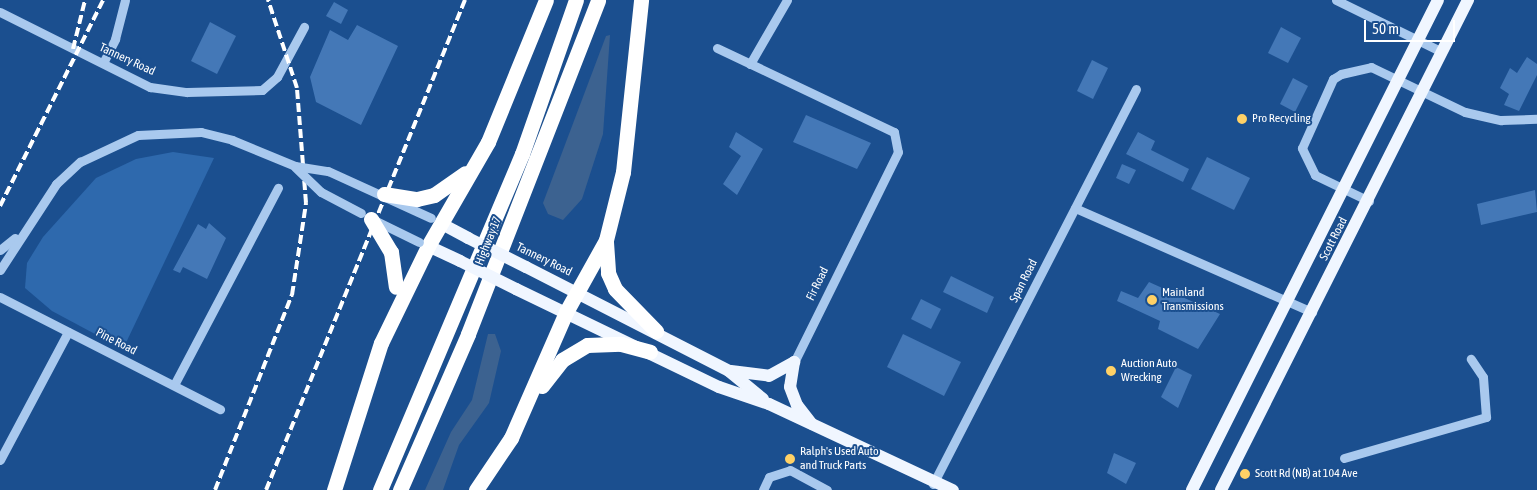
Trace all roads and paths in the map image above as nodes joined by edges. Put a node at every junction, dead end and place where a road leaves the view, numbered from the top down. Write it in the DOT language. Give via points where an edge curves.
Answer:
graph roads {
  1 [pos="124,0"];
  2 [pos="546,0"];
  3 [pos="576,0"];
  4 [pos="598,0"];
  5 [pos="641,0"];
  6 [pos="787,0"];
  7 [pos="1336,0"];
  8 [pos="1438,0"];
  9 [pos="1468,0"];
  10 [pos="0,12"];
  11 [pos="304,27"];
  12 [pos="1418,40"];
  13 [pos="717,48"];
  14 [pos="1442,52"];
  15 [pos="103,63"];
  16 [pos="750,64"];
  17 [pos="1398,78"];
  18 [pos="1136,89"];
  19 [pos="1422,93"];
  20 [pos="1537,119"];
  21 [pos="488,142"];
  22 [pos="295,166"];
  23 [pos="278,188"];
  24 [pos="1343,189"];
  25 [pos="384,194"];
  26 [pos="1369,201"];
  27 [pos="1075,208"];
  28 [pos="371,219"];
  29 [pos="436,221"];
  30 [pos="19,235"];
  31 [pos="606,240"];
  32 [pos="424,244"];
  33 [pos="0,250"];
  34 [pos="0,270"];
  35 [pos="578,292"];
  36 [pos="0,297"];
  37 [pos="1287,301"];
  38 [pos="566,312"];
  39 [pos="1312,312"];
  40 [pos="394,314"];
  41 [pos="656,331"];
  42 [pos="68,332"];
  43 [pos="650,352"];
  44 [pos="1471,359"];
  45 [pos="794,362"];
  46 [pos="729,371"];
  47 [pos="174,385"];
  48 [pos="769,404"];
  49 [pos="220,409"];
  50 [pos="523,412"];
  51 [pos="815,428"];
  52 [pos="1344,458"];
  53 [pos="0,460"];
  54 [pos="936,487"];
  55 [pos="334,490"];
  56 [pos="380,490"];
  57 [pos="400,490"];
  58 [pos="476,490"];
  59 [pos="762,490"];
  60 [pos="827,490"];
  61 [pos="953,490"];
  62 [pos="1192,490"];
  63 [pos="1221,490"];
  1 -- 15 [label="street" via="115,39"];
  2 -- 21 [label="highway"];
  3 -- 56 [label="highway, Highway 17" via="522,154"];
  4 -- 57 [label="highway, Highway 17" via="471,325"];
  5 -- 31 [label="highway" via="623,172"];
  6 -- 16 [label="street"];
  7 -- 12 [label="street"];
  8 -- 12 [label="main road, Scott Road"];
  9 -- 14 [label="main road, Scott Road"];
  10 -- 15 [label="street, Tannery Road"];
  11 -- 15 [label="street, Tannery Road" via="277,77 252,93 150,87"];
  12 -- 14 [label="street"];
  12 -- 17 [label="main road, Scott Road"];
  13 -- 16 [label="street"];
  14 -- 19 [label="main road, Scott Road"];
  16 -- 45 [label="street, Fir Road" via="894,132 898,152"];
  17 -- 19 [label="street"];
  17 -- 24 [label="main road, Scott Road"];
  17 -- 24 [label="street" via="1371,67 1332,79 1302,148 1315,176"];
  18 -- 27 [label="street, Span Road"];
  19 -- 20 [label="street" via="1482,118"];
  19 -- 26 [label="main road, Scott Road"];
  21 -- 25 [label="highway, bridge" via="444,192 416,199"];
  21 -- 29 [label="highway"];
  22 -- 25 [label="street, Tannery Road, bridge" via="328,171"];
  22 -- 28 [label="street, Tannery Road, bridge" via="321,192"];
  22 -- 30 [label="street, Tannery Road" via="255,148 201,132 170,130 107,146 56,184"];
  23 -- 47 [label="street"];
  24 -- 26 [label="street"];
  24 -- 37 [label="main road, Scott Road"];
  25 -- 29 [label="street, Tannery Road, bridge"];
  26 -- 39 [label="main road, Scott Road"];
  27 -- 37 [label="street"];
  27 -- 54 [label="street, Span Road"];
  28 -- 32 [label="street, Tannery Road, bridge"];
  28 -- 40 [label="highway, bridge" via="391,252 396,287"];
  29 -- 32 [label="highway"];
  29 -- 35 [label="main road, Tannery Road, bridge"];
  30 -- 33 [label="street"];
  30 -- 34 [label="street, Tannery Road"];
  31 -- 35 [label="highway"];
  31 -- 41 [label="highway" via="608,273 615,289"];
  32 -- 38 [label="main road, Tannery Road, bridge"];
  32 -- 40 [label="highway"];
  35 -- 38 [label="highway"];
  35 -- 41 [label="main road, Tannery Road"];
  36 -- 42 [label="street, Pine Road"];
  37 -- 39 [label="street"];
  37 -- 62 [label="main road, Scott Road"];
  38 -- 43 [label="main road, Tannery Road"];
  38 -- 50 [label="highway"];
  39 -- 63 [label="main road, Scott Road"];
  40 -- 55 [label="highway" via="368,376"];
  41 -- 46 [label="main road, Tannery Road"];
  42 -- 47 [label="street, Pine Road"];
  42 -- 53 [label="street"];
  43 -- 48 [label="main road, Tannery Road" via="719,387"];
  43 -- 50 [label="highway" via="609,343 578,349 553,369"];
  44 -- 52 [label="street" via="1483,377 1486,417"];
  45 -- 46 [label="main road" via="770,376"];
  45 -- 51 [label="main road" via="790,387 796,405"];
  46 -- 48 [label="main road, Tannery Road"];
  47 -- 49 [label="street, Pine Road"];
  48 -- 51 [label="main road, Tannery Road"];
  50 -- 58 [label="highway"];
  51 -- 54 [label="main road, Tannery Road"];
  54 -- 61 [label="main road, Tannery Road"];
  59 -- 60 [label="street" via="769,477 790,470"];
}
